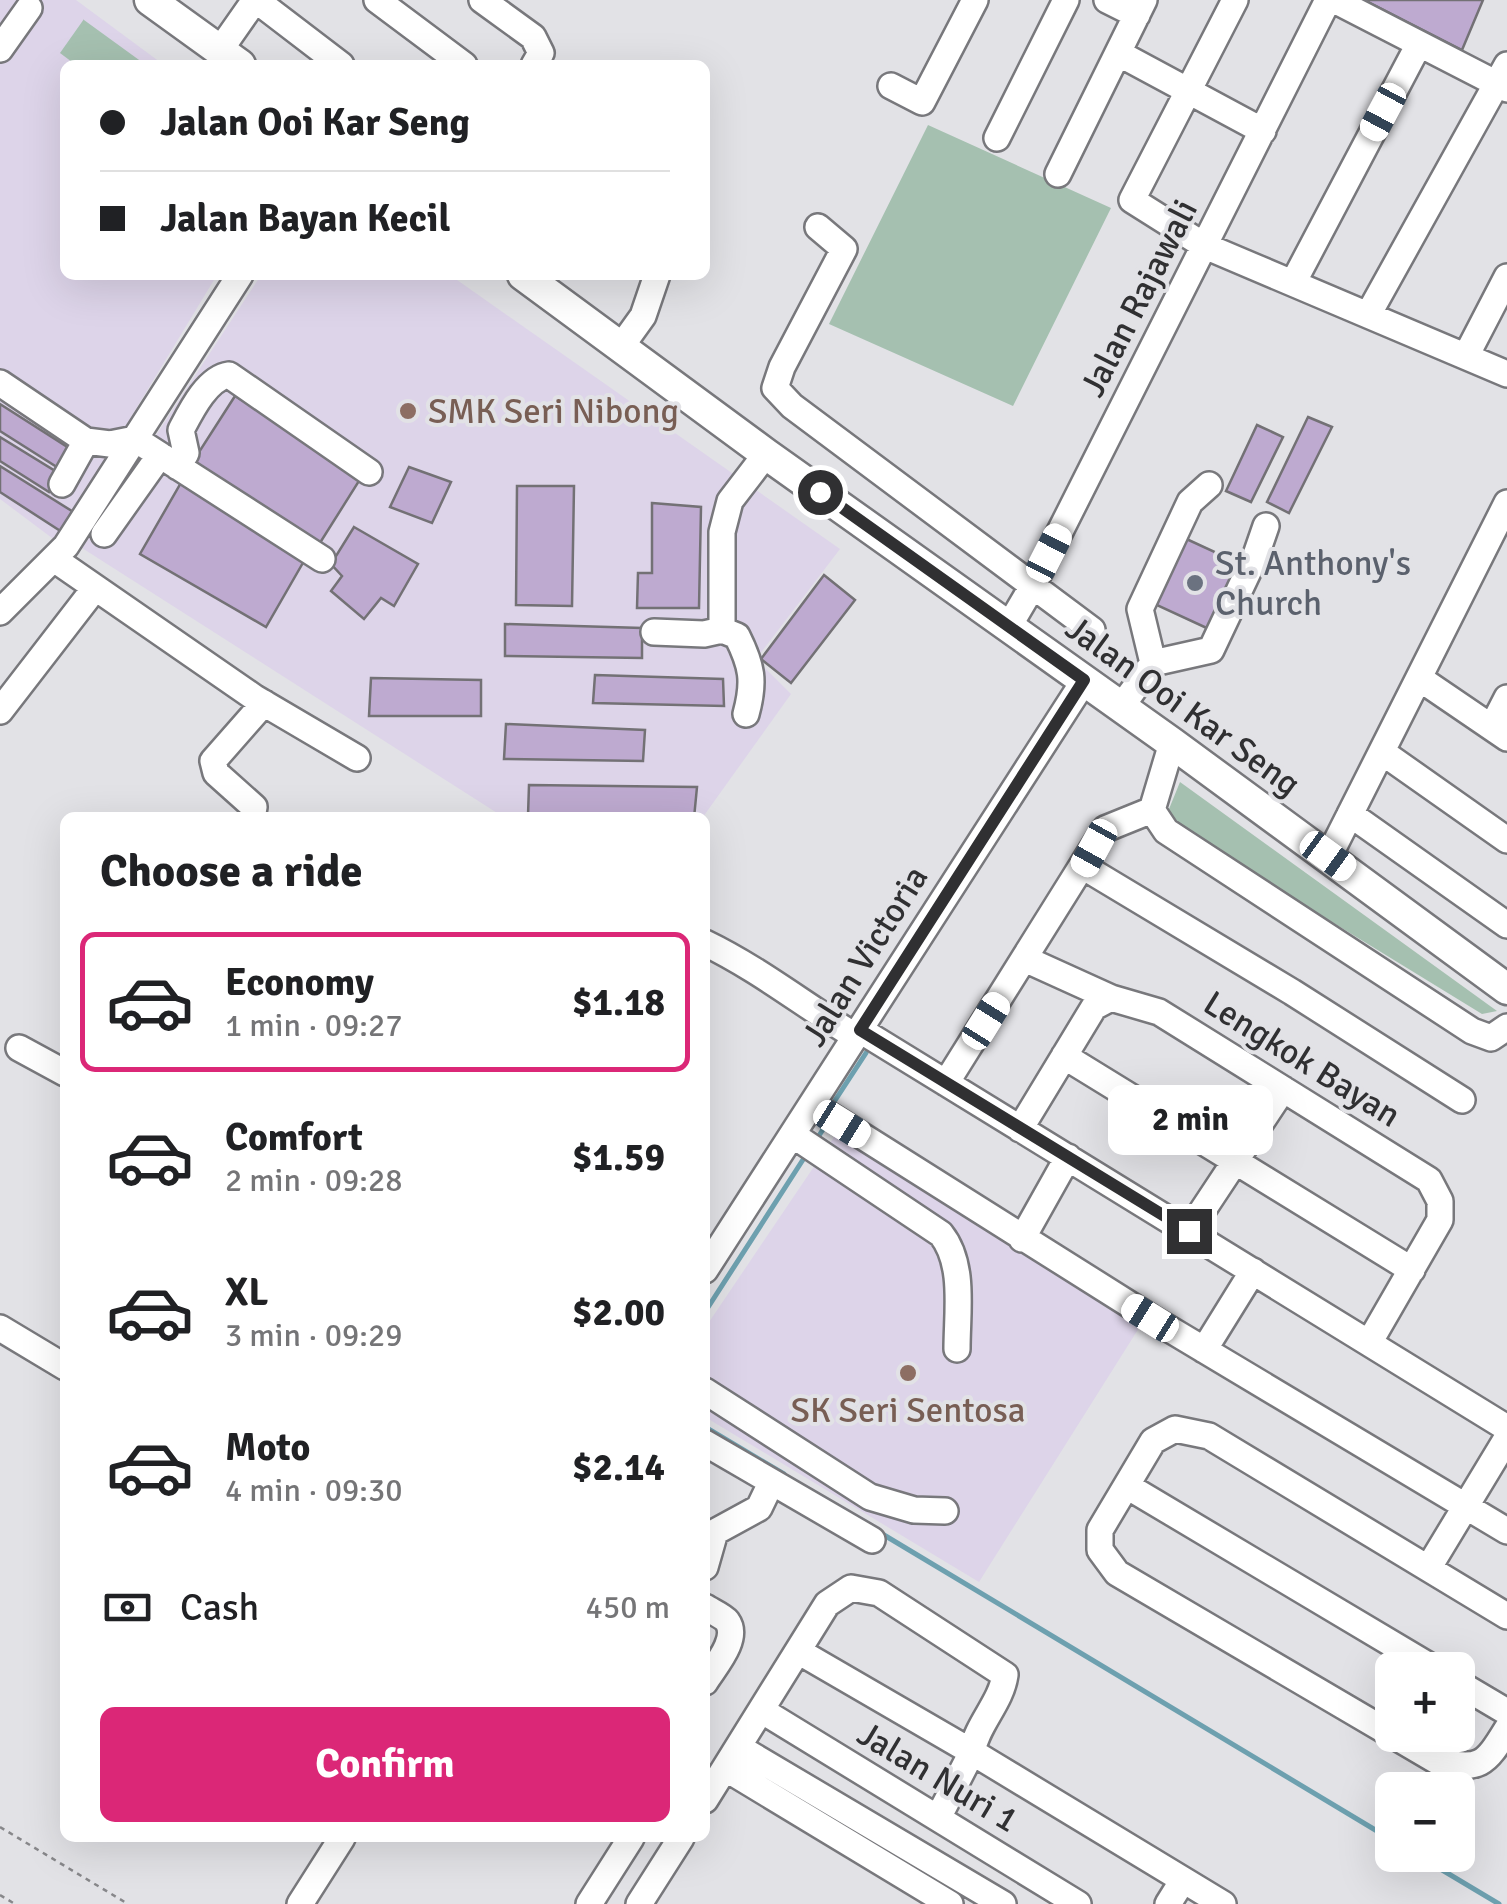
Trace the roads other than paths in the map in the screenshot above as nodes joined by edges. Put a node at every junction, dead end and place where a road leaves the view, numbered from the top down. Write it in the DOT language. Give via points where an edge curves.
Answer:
graph roads {
  1 [pos="150,0"];
  2 [pos="255,0"];
  3 [pos="378,0"];
  4 [pos="482,0"];
  5 [pos="974,0"];
  6 [pos="1066,0"];
  7 [pos="1107,0"];
  8 [pos="1235,0"];
  9 [pos="1331,0"];
  10 [pos="33,3"];
  11 [pos="1140,7"];
  12 [pos="1419,44"];
  13 [pos="0,49"];
  14 [pos="1118,52"];
  15 [pos="230,58"];
  16 [pos="537,59"];
  17 [pos="334,60"];
  18 [pos="457,60"];
  19 [pos="1503,79"];
  20 [pos="891,86"];
  21 [pos="1190,88"];
  22 [pos="1263,130"];
  23 [pos="997,138"];
  24 [pos="1058,174"];
  25 [pos="818,226"];
  26 [pos="1205,246"];
  27 [pos="1507,276"];
  28 [pos="237,280"];
  29 [pos="529,280"];
  30 [pos="655,280"];
  31 [pos="1293,283"];
  32 [pos="1368,315"];
  33 [pos="620,348"];
  34 [pos="1466,356"];
  35 [pos="1507,374"];
  36 [pos="0,383"];
  37 [pos="134,439"];
  38 [pos="86,441"];
  39 [pos="766,454"];
  40 [pos="169,461"];
  41 [pos="369,472"];
  42 [pos="62,484"];
  43 [pos="1209,485"];
  44 [pos="1507,504"];
  45 [pos="1266,526"];
  46 [pos="104,534"];
  47 [pos="54,559"];
  48 [pos="322,559"];
  49 [pos="95,588"];
  50 [pos="1032,588"];
  51 [pos="0,612"];
  52 [pos="1009,626"];
  53 [pos="722,630"];
  54 [pos="1092,630"];
  55 [pos="654,632"];
  56 [pos="1153,663"];
  57 [pos="1419,678"];
  58 [pos="1084,680"];
  59 [pos="1507,698"];
  60 [pos="264,703"];
  61 [pos="1121,707"];
  62 [pos="0,712"];
  63 [pos="746,714"];
  64 [pos="1500,732"];
  65 [pos="1172,742"];
  66 [pos="1382,752"];
  67 [pos="357,758"];
  68 [pos="1152,810"];
  69 [pos="253,812"];
  70 [pos="1350,814"];
  71 [pos="1507,840"];
  72 [pos="1328,856"];
  73 [pos="1084,867"];
  74 [pos="1507,925"];
  75 [pos="710,946"];
  76 [pos="1025,959"];
  77 [pos="1507,989"];
  78 [pos="1111,998"];
  79 [pos="1507,1027"];
  80 [pos="858,1033"];
  81 [pos="19,1048"];
  82 [pos="1064,1056"];
  83 [pos="60,1070"];
  84 [pos="946,1083"];
  85 [pos="1284,1089"];
  86 [pos="1462,1100"];
  87 [pos="812,1105"];
  88 [pos="1020,1129"];
  89 [pos="805,1143"];
  90 [pos="1068,1157"];
  91 [pos="1237,1160"];
  92 [pos="1189,1231"];
  93 [pos="1022,1239"];
  94 [pos="710,1264"];
  95 [pos="1412,1270"];
  96 [pos="1253,1271"];
  97 [pos="0,1328"];
  98 [pos="1369,1343"];
  99 [pos="957,1349"];
  100 [pos="1204,1350"];
  101 [pos="60,1364"];
  102 [pos="710,1395"];
  103 [pos="1507,1428"];
  104 [pos="1507,1438"];
  105 [pos="710,1446"];
  106 [pos="771,1482"];
  107 [pos="1127,1486"];
  108 [pos="1466,1506"];
  109 [pos="946,1511"];
  110 [pos="710,1529"];
  111 [pos="1507,1531"];
  112 [pos="872,1540"];
  113 [pos="1430,1568"];
  114 [pos="710,1610"];
  115 [pos="1507,1616"];
  116 [pos="798,1651"];
  117 [pos="1406,1652"];
  118 [pos="710,1674"];
  119 [pos="1475,1693"];
  120 [pos="762,1710"];
  121 [pos="1507,1712"];
  122 [pos="1507,1729"];
  123 [pos="972,1752"];
  124 [pos="732,1757"];
  125 [pos="710,1792"];
  126 [pos="938,1818"];
  127 [pos="339,1842"];
  128 [pos="628,1842"];
  129 [pos="678,1842"];
  130 [pos="1184,1880"];
  131 [pos="300,1904"];
  132 [pos="589,1904"];
  133 [pos="639,1904"];
  134 [pos="950,1904"];
  135 [pos="1003,1904"];
  136 [pos="1078,1904"];
  137 [pos="1168,1904"];
  138 [pos="1222,1904"];
  1 -- 15 [label="main road"];
  2 -- 15 [label="street"];
  2 -- 17 [label="street"];
  3 -- 18 [label="street"];
  4 -- 16 [label="street" via="533,37"];
  5 -- 20 [label="street" via="922,102"];
  6 -- 23 [label="street"];
  7 -- 11 [label="street"];
  8 -- 21 [label="street"];
  9 -- 12 [label="street"];
  9 -- 22 [label="street, Jalan Rajawali"];
  10 -- 13 [label="street"];
  11 -- 14 [label="street"];
  12 -- 19 [label="street"];
  12 -- 31 [label="street"];
  14 -- 21 [label="street"];
  14 -- 24 [label="street"];
  19 -- 32 [label="street"];
  21 -- 22 [label="street"];
  21 -- 26 [label="street" via="1132,200"];
  22 -- 26 [label="street, Jalan Rajawali"];
  25 -- 50 [label="street, Jalan Ooi Kar Seng" via="844,249 775,388"];
  26 -- 31 [label="street"];
  26 -- 50 [label="street, Jalan Rajawali"];
  27 -- 34 [label="street"];
  28 -- 37 [label="street"];
  29 -- 33 [label="main road, Jalan Ooi Kar Seng"];
  30 -- 33 [label="street" via="643,316"];
  31 -- 32 [label="street"];
  32 -- 34 [label="street"];
  33 -- 39 [label="main road, Jalan Ooi Kar Seng"];
  34 -- 35 [label="street"];
  36 -- 38 [label="street"];
  37 -- 38 [label="street"];
  37 -- 40 [label="street"];
  37 -- 47 [label="street"];
  38 -- 42 [label="street"];
  39 -- 52 [label="main road, Jalan Ooi Kar Seng"];
  39 -- 53 [label="street" via="730,502 722,532"];
  40 -- 41 [label="street" via="186,452 181,430 192,410 220,376 229,375"];
  40 -- 46 [label="street"];
  40 -- 48 [label="street"];
  43 -- 56 [label="street" via="1190,502 1140,609"];
  44 -- 57 [label="street"];
  45 -- 56 [label="street" via="1211,650"];
  47 -- 49 [label="street"];
  47 -- 51 [label="street"];
  49 -- 60 [label="street"];
  49 -- 62 [label="street"];
  50 -- 52 [label="street, Jalan Rajawali"];
  50 -- 54 [label="street, Jalan Ooi Kar Seng"];
  52 -- 58 [label="main road, Jalan Ooi Kar Seng"];
  53 -- 55 [label="street"];
  53 -- 63 [label="street" via="736,636 746,654 754,684"];
  56 -- 61 [label="street"];
  57 -- 64 [label="street"];
  57 -- 66 [label="street"];
  58 -- 61 [label="main road, Jalan Ooi Kar Seng"];
  58 -- 80 [label="street, Jalan Victoria"];
  59 -- 64 [label="street"];
  60 -- 67 [label="street"];
  60 -- 69 [label="street" via="213,760 216,773"];
  61 -- 65 [label="main road, Jalan Ooi Kar Seng"];
  65 -- 68 [label="street"];
  65 -- 72 [label="main road, Jalan Ooi Kar Seng"];
  66 -- 70 [label="street"];
  66 -- 71 [label="street"];
  68 -- 73 [label="street" via="1105,829"];
  68 -- 79 [label="street" via="1166,831 1472,1031 1491,1038"];
  70 -- 72 [label="street"];
  70 -- 74 [label="street"];
  72 -- 77 [label="main road, Jalan Ooi Kar Seng"];
  73 -- 76 [label="street"];
  73 -- 86 [label="street"];
  75 -- 80 [label="street"];
  76 -- 78 [label="street, Lengkok Bayan"];
  76 -- 84 [label="street"];
  78 -- 82 [label="street" via="1094,1007"];
  78 -- 85 [label="street, Lengkok Bayan" via="1159,1012"];
  80 -- 84 [label="street"];
  80 -- 87 [label="street, Jalan Victoria"];
  81 -- 83 [label="street"];
  82 -- 88 [label="street"];
  82 -- 91 [label="street"];
  84 -- 88 [label="street"];
  85 -- 91 [label="street"];
  85 -- 95 [label="street, Lengkok Bayan" via="1430,1180 1440,1220"];
  87 -- 89 [label="street, Jalan Victoria"];
  87 -- 93 [label="street"];
  88 -- 90 [label="street"];
  89 -- 94 [label="street, Jalan Victoria"];
  89 -- 99 [label="street" via="941,1234 953,1249"];
  90 -- 92 [label="street"];
  90 -- 93 [label="street"];
  91 -- 92 [label="street"];
  91 -- 95 [label="street"];
  92 -- 96 [label="street"];
  93 -- 100 [label="street"];
  95 -- 98 [label="street, Lengkok Bayan"];
  96 -- 98 [label="street"];
  96 -- 100 [label="street"];
  97 -- 101 [label="street"];
  98 -- 103 [label="street"];
  100 -- 108 [label="street"];
  102 -- 109 [label="street" via="870,1497"];
  104 -- 108 [label="street"];
  105 -- 106 [label="street"];
  106 -- 110 [label="street" via="759,1508"];
  106 -- 112 [label="street"];
  107 -- 113 [label="street" via="1153,1442 1175,1429 1210,1436"];
  107 -- 117 [label="street"];
  107 -- 122 [label="street" via="1100,1530 1100,1550 1118,1573 1437,1761 1468,1768 1489,1758"];
  108 -- 111 [label="street"];
  108 -- 113 [label="street"];
  113 -- 115 [label="street"];
  114 -- 118 [label="street" via="726,1620 731,1634"];
  116 -- 120 [label="street"];
  116 -- 123 [label="street"];
  116 -- 123 [label="street" via="828,1604 852,1588 878,1593 1005,1675"];
  119 -- 121 [label="street"];
  120 -- 124 [label="street"];
  120 -- 126 [label="street, Jalan Nuri 1"];
  123 -- 126 [label="street"];
  123 -- 130 [label="street"];
  124 -- 125 [label="street"];
  124 -- 134 [label="street"];
  124 -- 135 [label="street"];
  126 -- 136 [label="street, Jalan Nuri 1"];
  127 -- 131 [label="street"];
  128 -- 132 [label="street"];
  129 -- 133 [label="street"];
  130 -- 137 [label="street"];
  130 -- 138 [label="street"];
}
